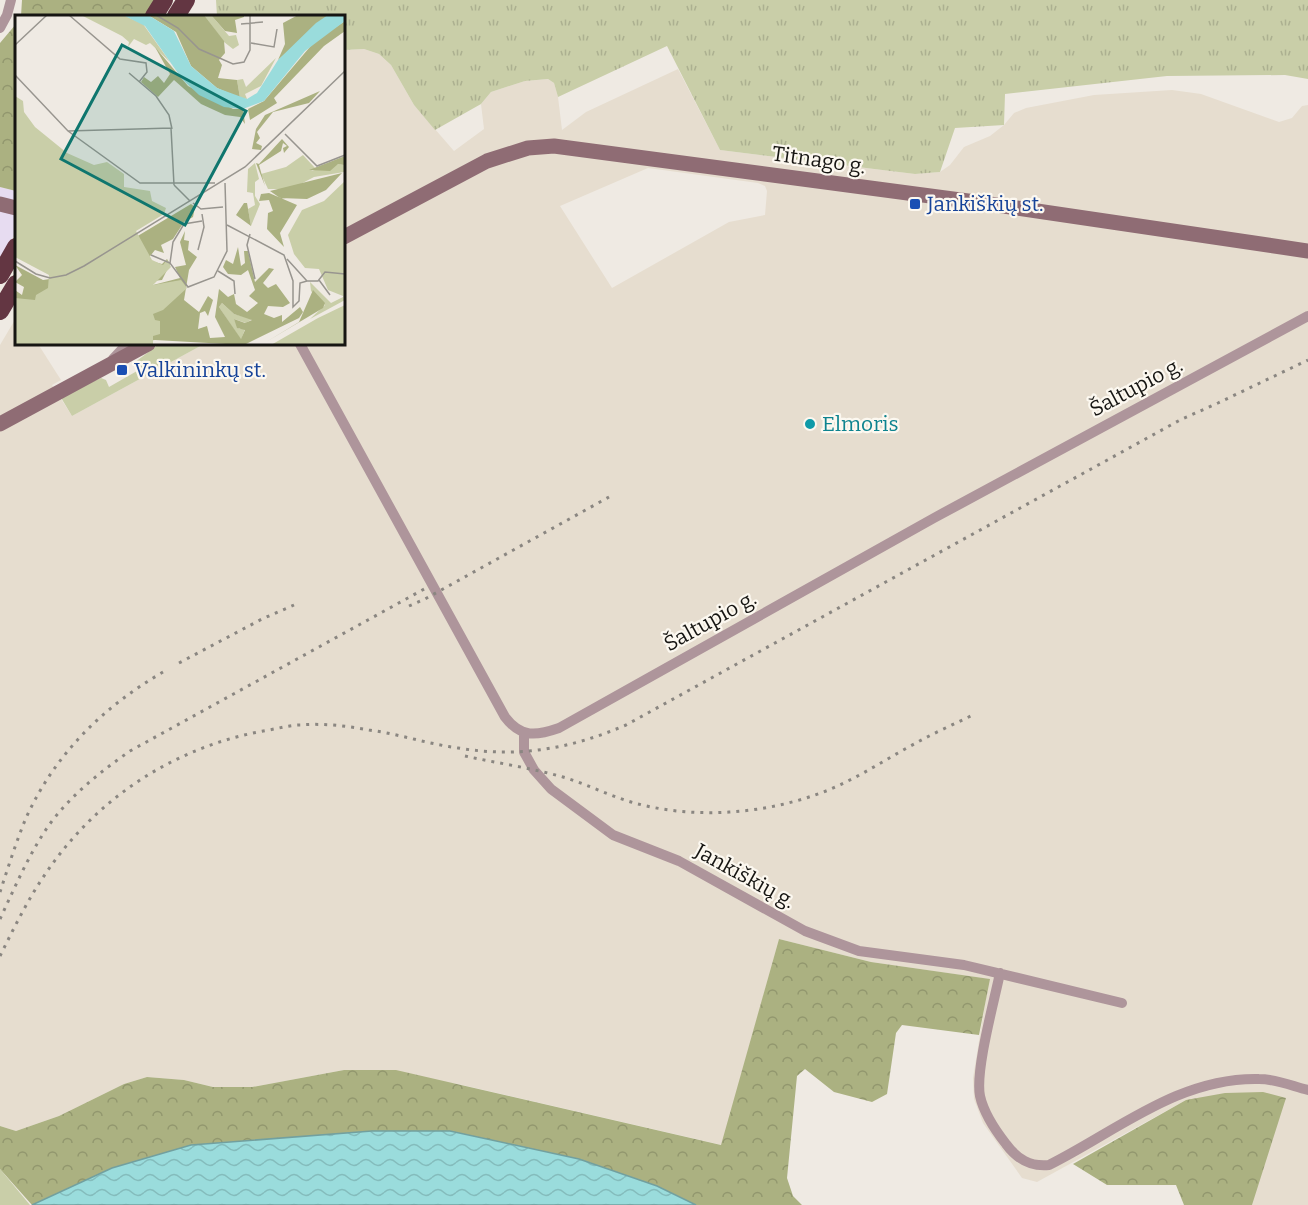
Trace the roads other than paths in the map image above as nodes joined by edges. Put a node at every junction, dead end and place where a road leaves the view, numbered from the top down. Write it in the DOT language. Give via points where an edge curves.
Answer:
graph roads {
  1 [pos="11,0"];
  2 [pos="164,0"];
  3 [pos="186,0"];
  4 [pos="155,15"];
  5 [pos="177,15"];
  6 [pos="0,28"];
  7 [pos="0,204"];
  8 [pos="15,208"];
  9 [pos="345,236"];
  10 [pos="15,249"];
  11 [pos="1308,251"];
  12 [pos="0,275"];
  13 [pos="15,286"];
  14 [pos="0,311"];
  15 [pos="1308,316"];
  16 [pos="127,345"];
  17 [pos="145,345"];
  18 [pos="301,345"];
  19 [pos="107,366"];
  20 [pos="0,424"];
  21 [pos="524,732"];
  22 [pos="1000,973"];
  23 [pos="1122,1003"];
  24 [pos="1308,1090"];
  1 -- 6 [label="street"];
  2 -- 4 [label="highway"];
  3 -- 5 [label="highway"];
  7 -- 8 [label="street"];
  9 -- 11 [label="street, Titnago g." via="487,161 528,148 554,146"];
  10 -- 12 [label="highway"];
  13 -- 14 [label="highway"];
  15 -- 21 [label="street, Šaltupio g." via="934,518 559,728 542,733"];
  16 -- 19 [label="street"];
  17 -- 19 [label="street"];
  18 -- 21 [label="street" via="505,717"];
  19 -- 20 [label="street"];
  21 -- 22 [label="street, Jankiškių g." via="524,752 534,770 551,789 613,836 680,861 778,917 830,941 859,951"];
  22 -- 23 [label="street, Jankiškių g."];
  22 -- 24 [label="street" via="979,1080 980,1095 992,1124 1008,1147 1031,1165 1049,1165 1163,1101 1197,1087 1260,1079"];
}
